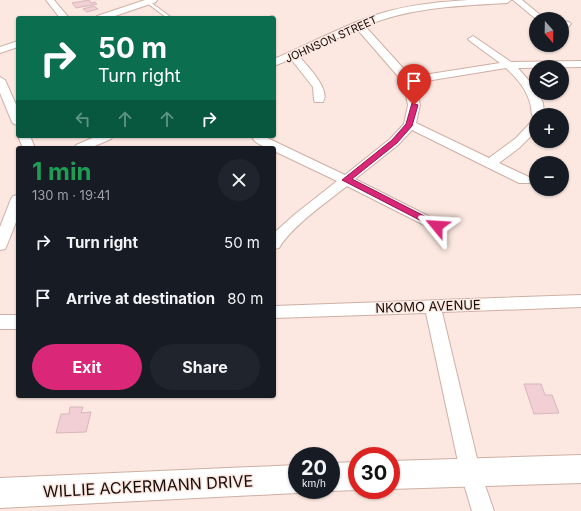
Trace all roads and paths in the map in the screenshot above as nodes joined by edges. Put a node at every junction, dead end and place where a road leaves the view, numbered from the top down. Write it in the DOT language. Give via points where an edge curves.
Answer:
graph roads {
  1 [pos="50,0"];
  2 [pos="507,0"];
  3 [pos="517,0"];
  4 [pos="145,1"];
  5 [pos="532,12"];
  6 [pos="62,16"];
  7 [pos="105,16"];
  8 [pos="167,16"];
  9 [pos="359,25"];
  10 [pos="473,39"];
  11 [pos="16,45"];
  12 [pos="0,50"];
  13 [pos="293,55"];
  14 [pos="276,62"];
  15 [pos="581,64"];
  16 [pos="509,65"];
  17 [pos="0,80"];
  18 [pos="408,81"];
  19 [pos="2,93"];
  20 [pos="319,100"];
  21 [pos="539,108"];
  22 [pos="16,118"];
  23 [pos="410,125"];
  24 [pos="529,133"];
  25 [pos="102,138"];
  26 [pos="259,138"];
  27 [pos="84,146"];
  28 [pos="276,146"];
  29 [pos="276,146"];
  30 [pos="489,164"];
  31 [pos="346,180"];
  32 [pos="524,180"];
  33 [pos="16,204"];
  34 [pos="437,226"];
  35 [pos="276,240"];
  36 [pos="0,245"];
  37 [pos="581,300"];
  38 [pos="433,307"];
  39 [pos="276,312"];
  40 [pos="0,322"];
  41 [pos="16,322"];
  42 [pos="581,469"];
  43 [pos="470,471"];
  44 [pos="400,474"];
  45 [pos="288,479"];
  46 [pos="0,493"];
  47 [pos="482,511"];
  1 -- 6 [label="street"];
  2 -- 9 [label="street, JOHNSON STREET" via="417,8"];
  3 -- 5 [label="street"];
  4 -- 7 [label="street"];
  4 -- 8 [label="lane"];
  9 -- 13 [label="street, JOHNSON STREET"];
  9 -- 18 [label="street"];
  10 -- 16 [label="street"];
  11 -- 12 [label="street"];
  13 -- 14 [label="street, JOHNSON STREET"];
  13 -- 20 [label="street" via="318,87"];
  15 -- 16 [label="street"];
  16 -- 18 [label="street"];
  16 -- 21 [label="street" via="535,96"];
  17 -- 19 [label="street"];
  18 -- 23 [label="street" via="414,105"];
  19 -- 22 [label="street"];
  23 -- 30 [label="street"];
  23 -- 31 [label="street" via="394,142"];
  24 -- 30 [label="street" via="511,150"];
  25 -- 27 [label="street"];
  26 -- 28 [label="street"];
  29 -- 31 [label="street"];
  30 -- 32 [label="street"];
  31 -- 34 [label="street"];
  31 -- 35 [label="street"];
  33 -- 36 [label="street"];
  37 -- 38 [label="street, NKOMO AVENUE"];
  38 -- 39 [label="street, NKOMO AVENUE"];
  38 -- 43 [label="street"];
  40 -- 41 [label="street"];
  42 -- 43 [label="street"];
  43 -- 44 [label="street"];
  43 -- 47 [label="street"];
  45 -- 46 [label="street, WILLIE ACKERMANN DRIVE"];
}
